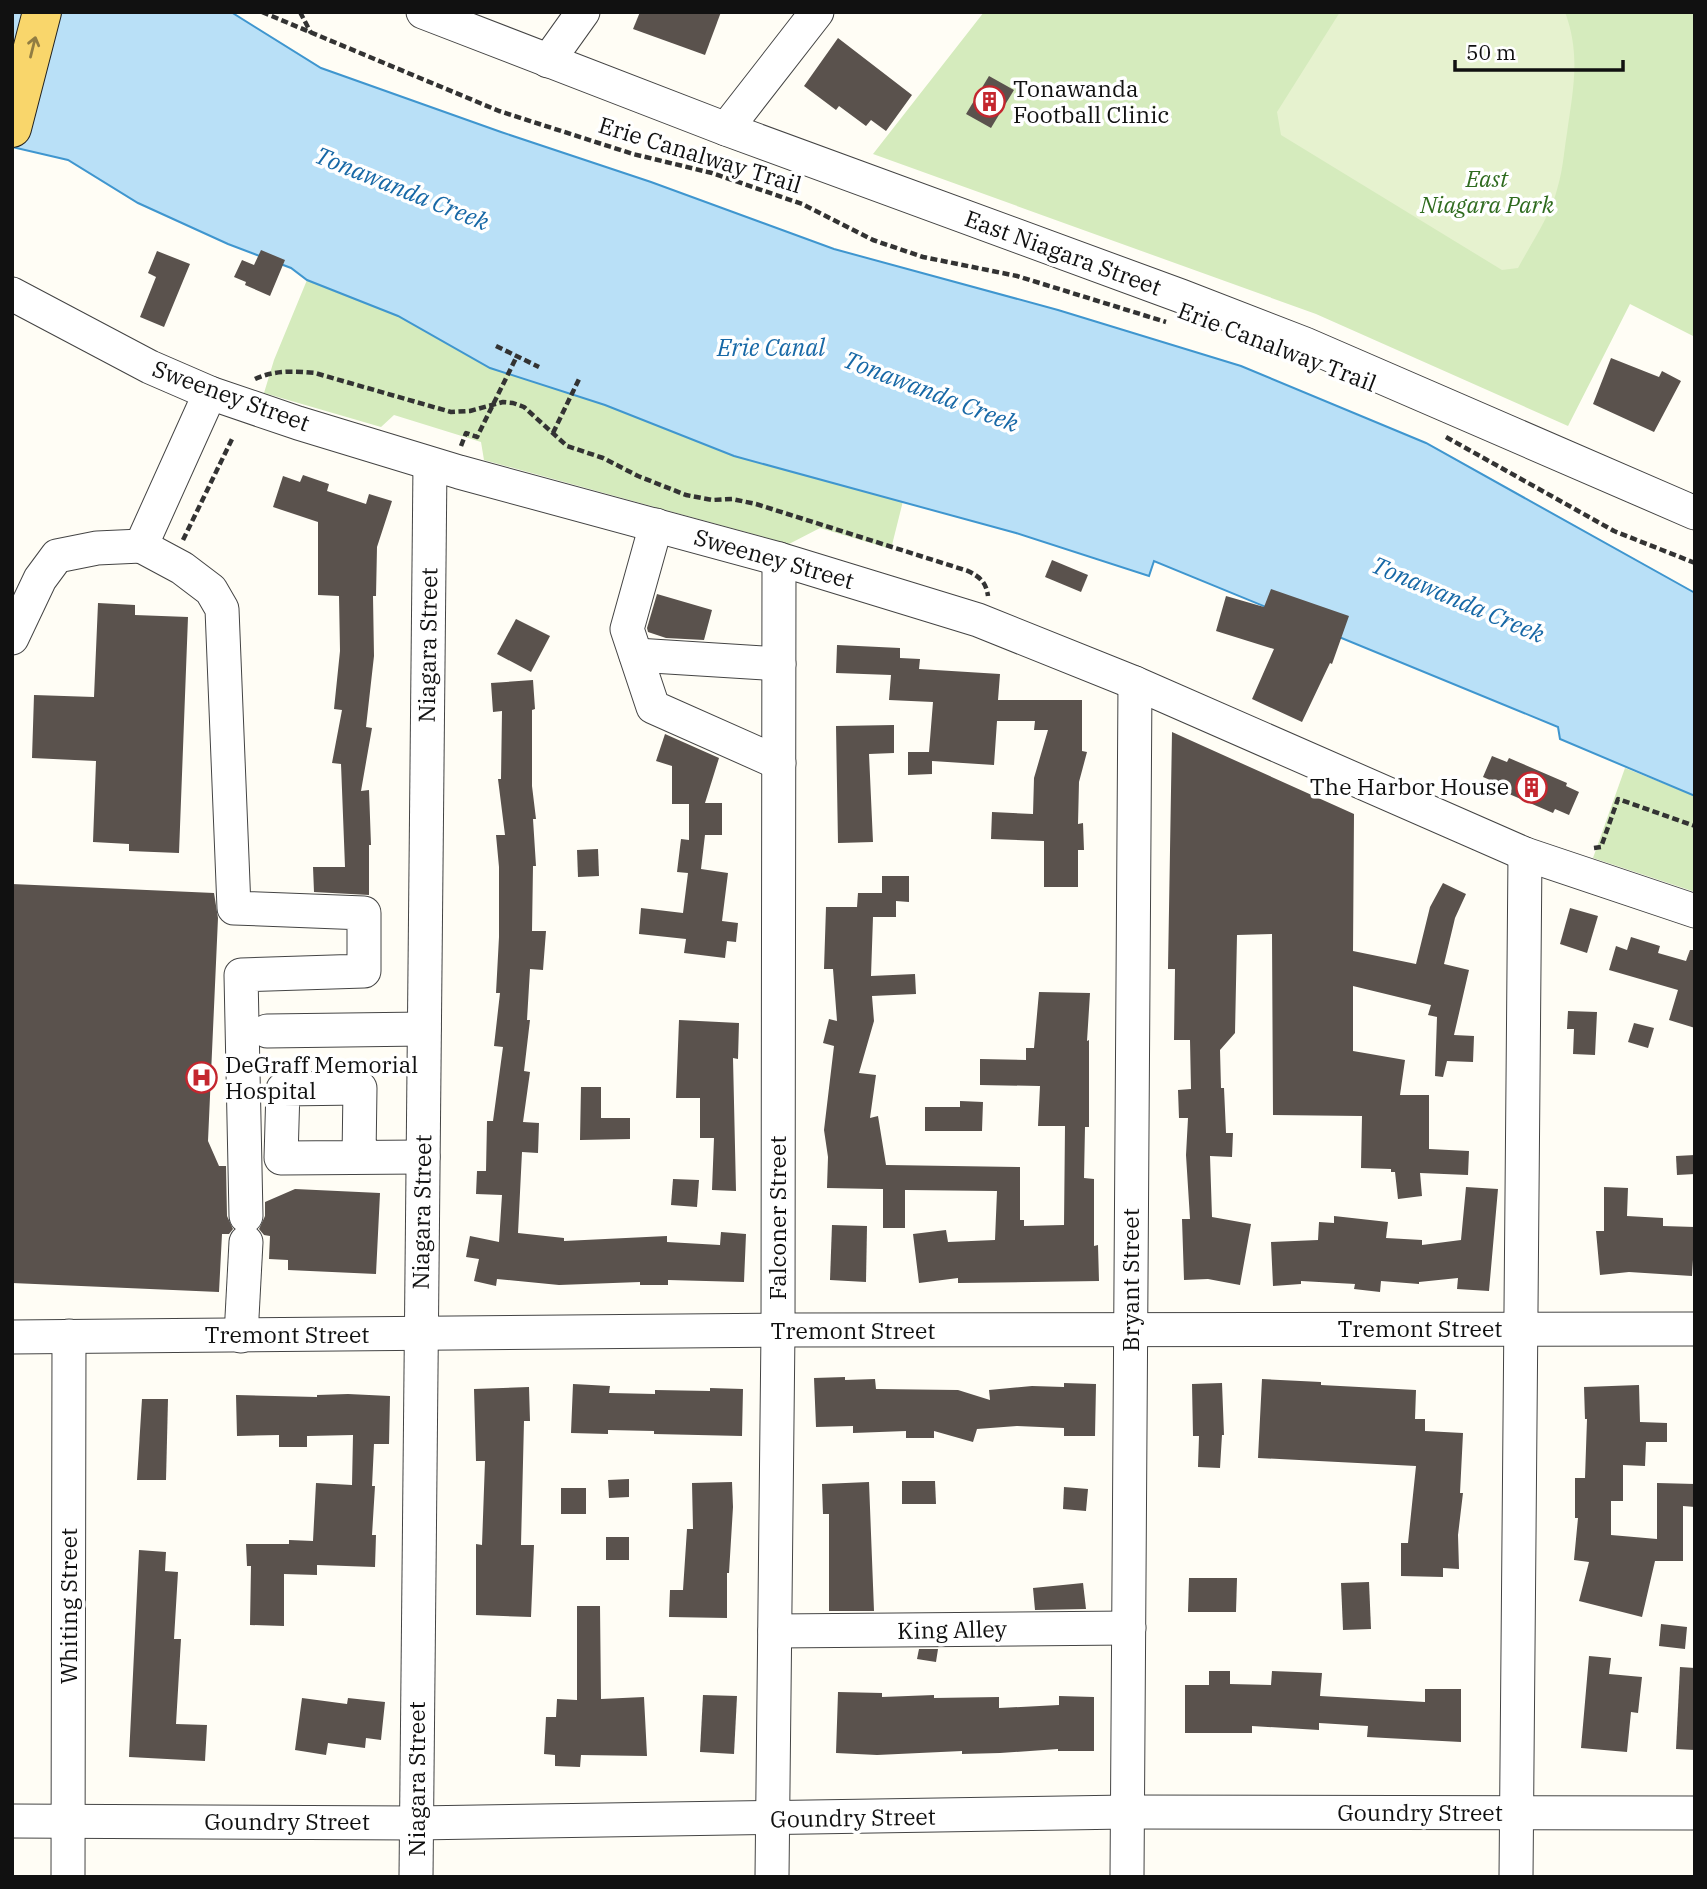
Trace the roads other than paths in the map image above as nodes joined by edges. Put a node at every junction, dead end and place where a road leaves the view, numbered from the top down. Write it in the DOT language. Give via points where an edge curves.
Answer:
graph roads {
  1 [pos="42,12"];
  2 [pos="423,12"];
  3 [pos="583,12"];
  4 [pos="817,12"];
  5 [pos="548,61"];
  6 [pos="12,128"];
  7 [pos="726,129"];
  8 [pos="12,294"];
  9 [pos="210,393"];
  10 [pos="444,459"];
  11 [pos="1695,513"];
  12 [pos="656,525"];
  13 [pos="141,547"];
  14 [pos="779,559"];
  15 [pos="12,638"];
  16 [pos="636,655"];
  17 [pos="779,664"];
  18 [pos="1135,683"];
  19 [pos="779,763"];
  20 [pos="1525,854"];
  21 [pos="1695,911"];
  22 [pos="424,1029"];
  23 [pos="267,1031"];
  24 [pos="359,1157"];
  25 [pos="423,1157"];
  26 [pos="1521,1329"];
  27 [pos="1695,1329"];
  28 [pos="778,1330"];
  29 [pos="1131,1331"];
  30 [pos="421,1335"];
  31 [pos="69,1336"];
  32 [pos="241,1336"];
  33 [pos="12,1337"];
  34 [pos="1129,1628"];
  35 [pos="775,1632"];
  36 [pos="1127,1812"];
  37 [pos="1516,1813"];
  38 [pos="1695,1813"];
  39 [pos="772,1819"];
  40 [pos="12,1821"];
  41 [pos="69,1821"];
  42 [pos="416,1824"];
  43 [pos="68,1877"];
  44 [pos="416,1877"];
  45 [pos="772,1877"];
  46 [pos="1127,1877"];
  47 [pos="1516,1877"];
  6 -- 1 [label="main road, one-way"];
  2 -- 5 [label="street, East Niagara Street"];
  3 -- 5 [label="street"];
  4 -- 7 [label="street"];
  5 -- 7 [label="street, East Niagara Street"];
  7 -- 11 [label="street, East Niagara Street" via="1305,344"];
  8 -- 9 [label="street, Sweeney Street" via="150,368"];
  9 -- 10 [label="street, Sweeney Street" via="298,423"];
  9 -- 13 [label="street"];
  10 -- 12 [label="street, Sweeney Street"];
  10 -- 22 [label="street, Niagara Street"];
  12 -- 14 [label="street, Sweeney Street"];
  12 -- 16 [label="street" via="627,629"];
  13 -- 15 [label="street" via="97,548 57,556 40,579"];
  13 -- 32 [label="street" via="182,568 211,590 222,609 234,908 364,913 364,971 241,975 246,1229"];
  14 -- 17 [label="street, Falconer Street"];
  14 -- 18 [label="street, Sweeney Street" via="978,620"];
  16 -- 17 [label="street"];
  16 -- 19 [label="street" via="653,707"];
  17 -- 19 [label="street, Falconer Street"];
  18 -- 20 [label="street, Sweeney Street"];
  18 -- 29 [label="street, Bryant Street"];
  19 -- 28 [label="street, Falconer Street"];
  20 -- 21 [label="street, Sweeney Street"];
  20 -- 26 [label="street"];
  22 -- 23 [label="street"];
  22 -- 25 [label="street, Niagara Street"];
  24 -- 25 [label="street"];
  25 -- 30 [label="street, Niagara Street"];
  26 -- 27 [label="street, Tremont Street"];
  26 -- 29 [label="street, Tremont Street"];
  26 -- 37 [label="street"];
  28 -- 29 [label="street, Tremont Street"];
  28 -- 30 [label="street, Tremont Street"];
  28 -- 35 [label="street, Falconer Street"];
  29 -- 34 [label="street, Bryant Street"];
  30 -- 32 [label="street, Tremont Street"];
  30 -- 42 [label="street, Niagara Street"];
  31 -- 32 [label="street, Tremont Street"];
  31 -- 33 [label="street, Tremont Street"];
  31 -- 41 [label="street, Whiting Street"];
  34 -- 35 [label="street, King Alley"];
  34 -- 36 [label="street, Bryant Street"];
  35 -- 39 [label="street, Falconer Street"];
  36 -- 37 [label="street, Goundry Street"];
  36 -- 39 [label="street, Goundry Street"];
  36 -- 46 [label="street, Bryant Street"];
  37 -- 38 [label="street, Goundry Street"];
  37 -- 47 [label="street"];
  39 -- 42 [label="street, Goundry Street"];
  39 -- 45 [label="street, Falconer Street"];
  40 -- 41 [label="street, Goundry Street"];
  41 -- 42 [label="street, Goundry Street"];
  41 -- 43 [label="street, Whiting Street"];
  42 -- 44 [label="street, Niagara Street"];
}
